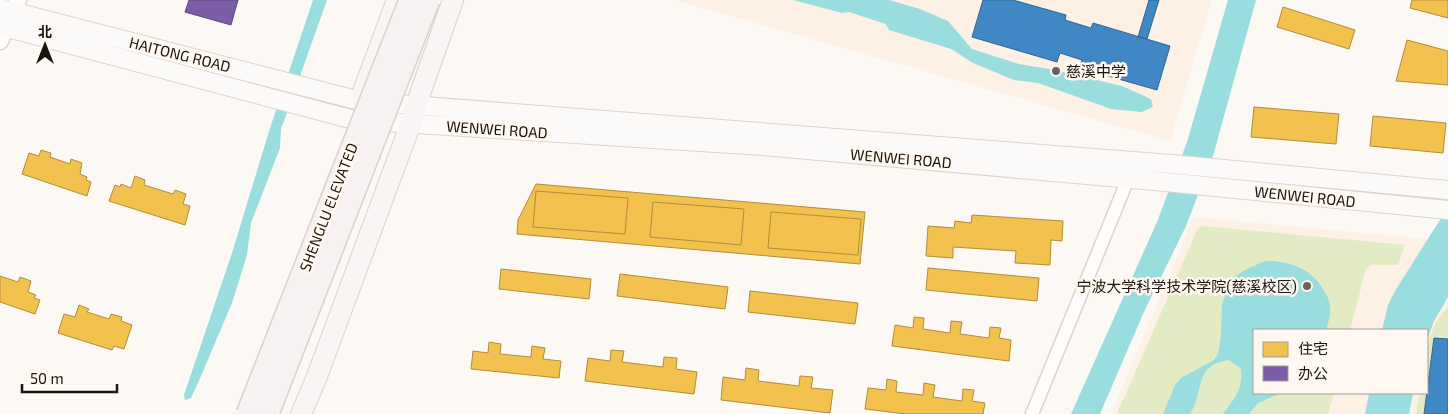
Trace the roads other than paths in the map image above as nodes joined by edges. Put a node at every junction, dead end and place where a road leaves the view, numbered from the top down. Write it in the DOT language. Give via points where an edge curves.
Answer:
graph roads {
  1 [pos="18,0"];
  2 [pos="396,0"];
  3 [pos="410,0"];
  4 [pos="429,0"];
  5 [pos="453,0"];
  6 [pos="0,8"];
  7 [pos="0,26"];
  8 [pos="0,41"];
  9 [pos="360,101"];
  10 [pos="413,114"];
  11 [pos="354,120"];
  12 [pos="1128,179"];
  13 [pos="1445,190"];
  14 [pos="1440,209"];
  15 [pos="247,414"];
  16 [pos="268,414"];
  17 [pos="301,414"];
  18 [pos="1032,414"];
  1 -- 8 [label="street"];
  2 -- 9 [label="main road"];
  3 -- 15 [label="highway, SHENGLU ELEVATED, bridge"];
  4 -- 16 [label="highway, SHENGLU ELEVATED, bridge"];
  5 -- 10 [label="main road"];
  6 -- 9 [label="main road, HAITONG ROAD"];
  7 -- 11 [label="main road, HAITONG ROAD"];
  9 -- 10 [label="main road, WENWEI ROAD"];
  9 -- 11 [label="main road"];
  10 -- 11 [label="main road, WENWEI ROAD"];
  10 -- 12 [label="main road, WENWEI ROAD"];
  10 -- 13 [label="main road, WENWEI ROAD" via="1177,165"];
  10 -- 17 [label="main road"];
  11 -- 15 [label="main road"];
  12 -- 14 [label="main road, WENWEI ROAD"];
  12 -- 18 [label="street"];
}
